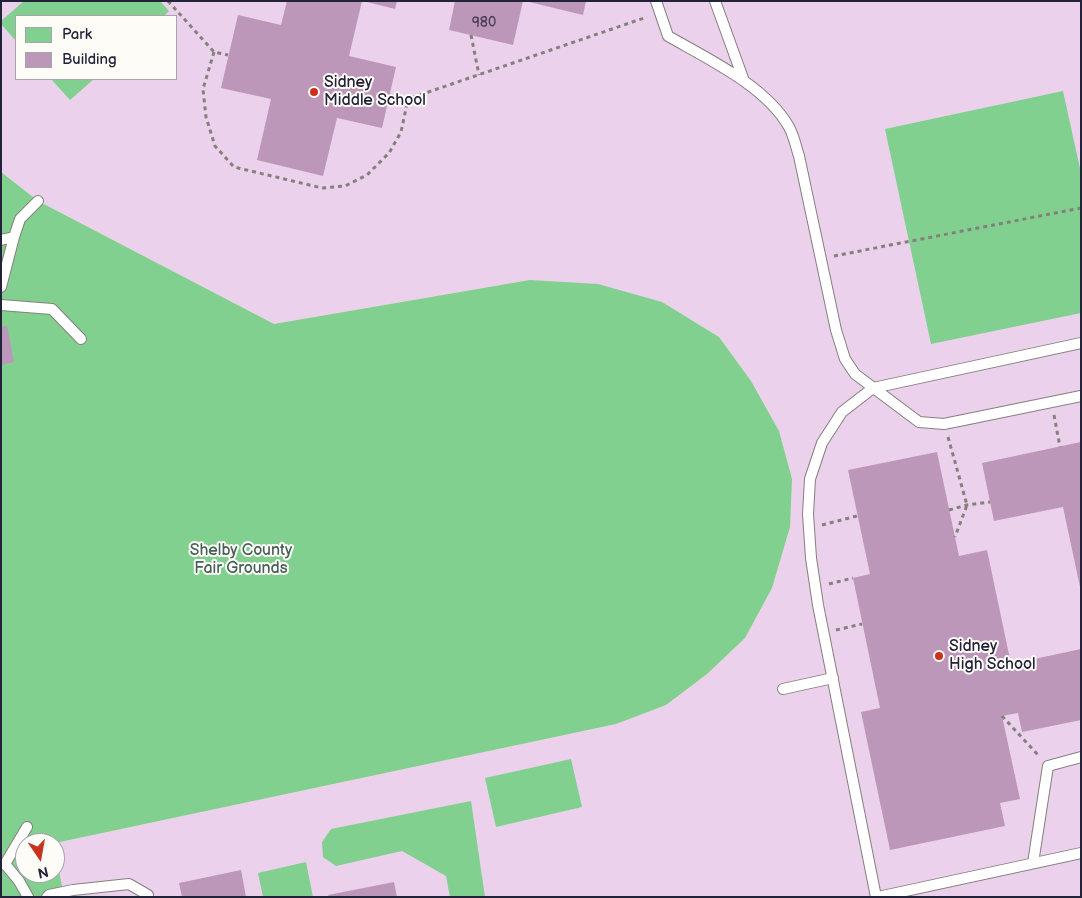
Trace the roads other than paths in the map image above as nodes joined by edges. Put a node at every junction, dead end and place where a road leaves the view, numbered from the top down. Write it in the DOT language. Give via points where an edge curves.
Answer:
graph roads {
  1 [pos="656,1"];
  2 [pos="715,1"];
  3 [pos="744,80"];
  4 [pos="38,201"];
  5 [pos="14,238"];
  6 [pos="1,240"];
  7 [pos="1,287"];
  8 [pos="1,304"];
  9 [pos="81,339"];
  10 [pos="1081,343"];
  11 [pos="873,388"];
  12 [pos="1081,396"];
  13 [pos="833,678"];
  14 [pos="783,689"];
  15 [pos="1081,757"];
  16 [pos="27,827"];
  17 [pos="1081,853"];
  18 [pos="1033,863"];
  19 [pos="3,864"];
  20 [pos="28,897"];
  21 [pos="47,897"];
  22 [pos="148,897"];
  23 [pos="877,897"];
  1 -- 3 [label="lane" via="668,36"];
  2 -- 3 [label="lane"];
  3 -- 11 [label="lane" via="776,108 790,128 799,156 836,330 845,358 855,374"];
  4 -- 5 [label="lane" via="20,218"];
  5 -- 6 [label="lane"];
  5 -- 7 [label="lane"];
  8 -- 9 [label="lane" via="52,309"];
  10 -- 11 [label="lane"];
  11 -- 12 [label="lane" via="919,422 944,424"];
  11 -- 13 [label="lane" via="842,412 822,443 810,479 811,558"];
  13 -- 14 [label="lane"];
  13 -- 23 [label="lane"];
  15 -- 18 [label="lane" via="1048,766"];
  16 -- 19 [label="lane"];
  17 -- 18 [label="lane"];
  18 -- 23 [label="lane"];
  19 -- 20 [label="lane"];
  21 -- 22 [label="lane" via="73,890 129,884"];
}
